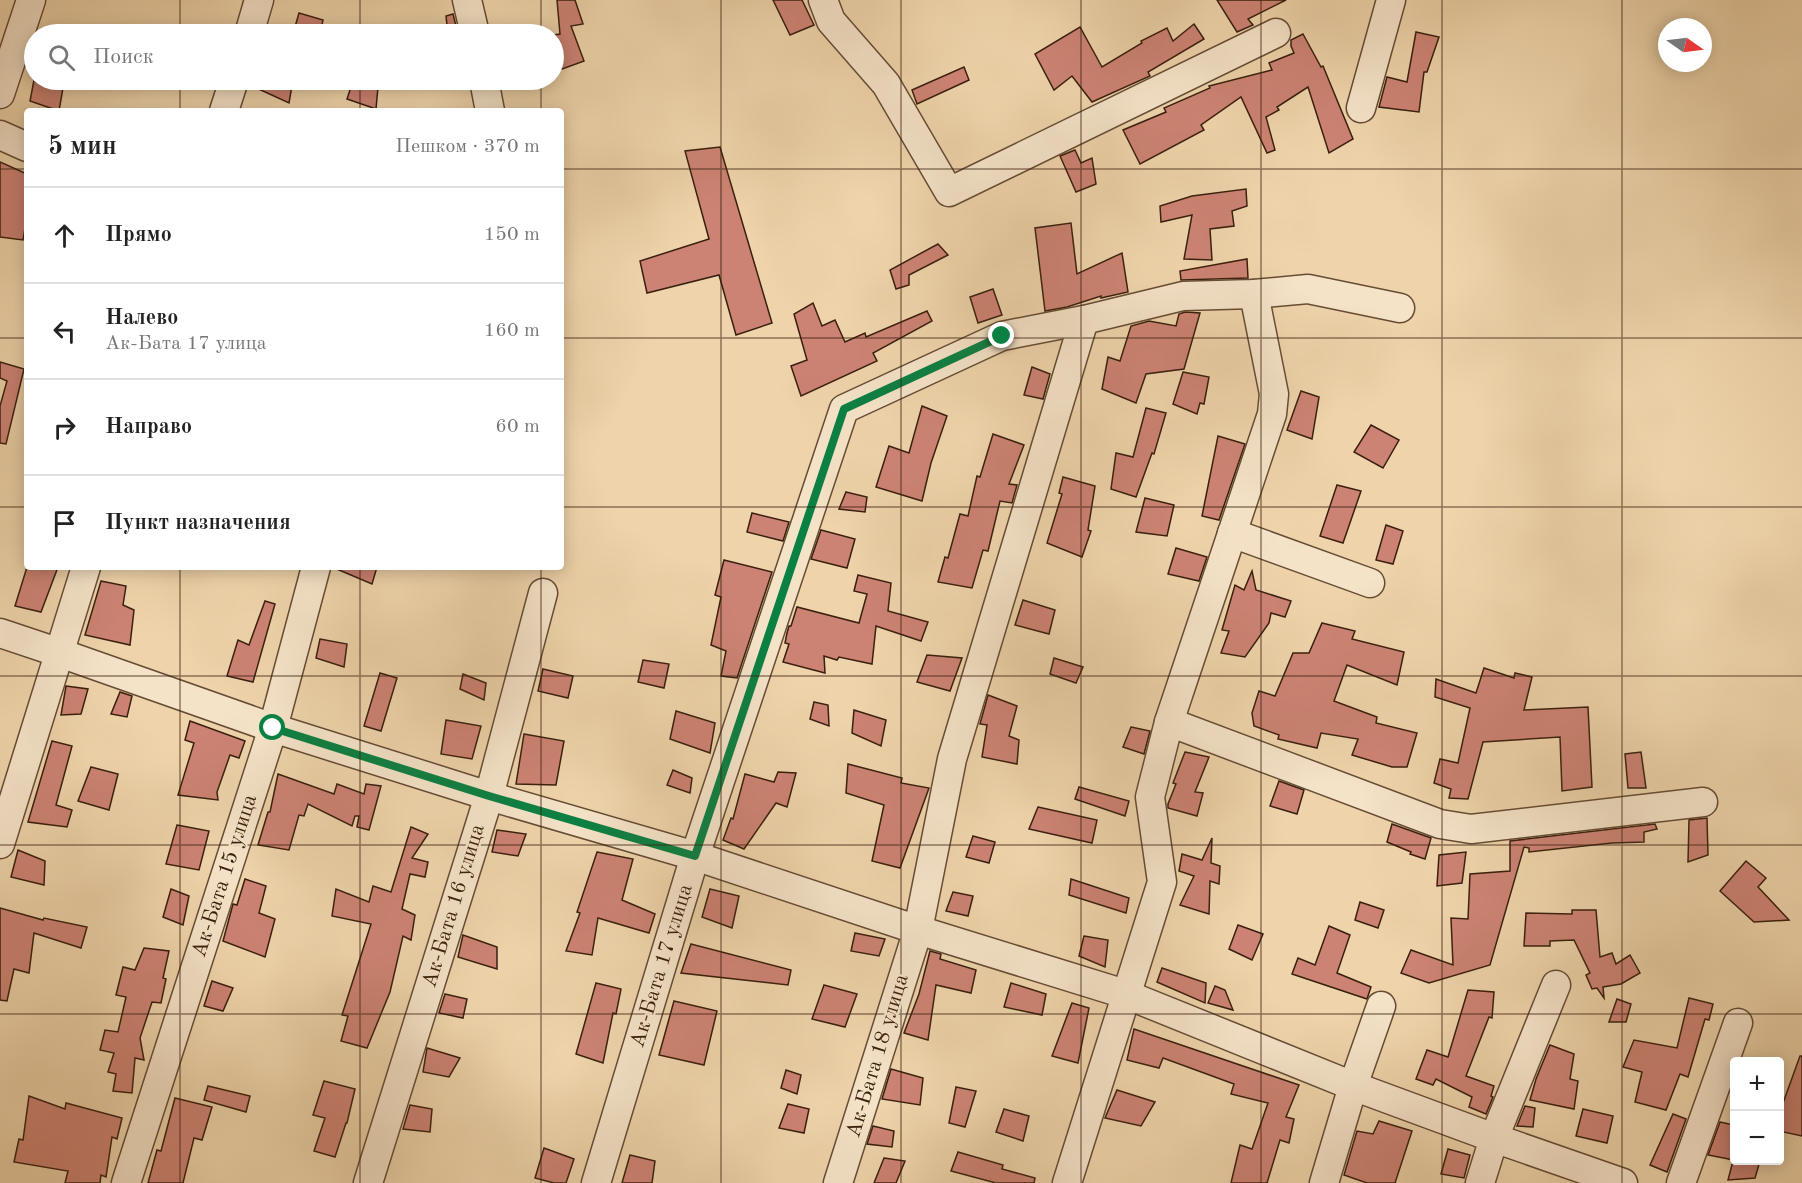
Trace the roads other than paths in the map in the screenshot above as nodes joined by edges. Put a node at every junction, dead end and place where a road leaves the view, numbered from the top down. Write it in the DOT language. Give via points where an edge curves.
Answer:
graph roads {
  1 [pos="31,0"];
  2 [pos="260,0"];
  3 [pos="467,0"];
  4 [pos="823,0"];
  5 [pos="1391,0"];
  6 [pos="252,24"];
  7 [pos="472,24"];
  8 [pos="1276,33"];
  9 [pos="231,90"];
  10 [pos="486,90"];
  11 [pos="0,94"];
  12 [pos="225,108"];
  13 [pos="489,108"];
  14 [pos="1361,108"];
  15 [pos="0,135"];
  16 [pos="24,146"];
  17 [pos="1254,294"];
  18 [pos="1400,308"];
  19 [pos="1084,320"];
  20 [pos="1232,533"];
  21 [pos="85,570"];
  22 [pos="315,570"];
  23 [pos="1370,583"];
  24 [pos="543,593"];
  25 [pos="0,633"];
  26 [pos="60,652"];
  27 [pos="1169,722"];
  28 [pos="273,728"];
  29 [pos="489,796"];
  30 [pos="1702,802"];
  31 [pos="0,844"];
  32 [pos="695,856"];
  33 [pos="918,930"];
  34 [pos="1556,985"];
  35 [pos="1125,994"];
  36 [pos="1381,1006"];
  37 [pos="1738,1023"];
  38 [pos="1353,1086"];
  39 [pos="1494,1138"];
  40 [pos="126,1183"];
  41 [pos="368,1183"];
  42 [pos="596,1183"];
  43 [pos="838,1183"];
  44 [pos="1067,1183"];
  45 [pos="1324,1183"];
  46 [pos="1480,1183"];
  47 [pos="1623,1183"];
  48 [pos="1681,1183"];
  1 -- 11 [label="street"];
  2 -- 6 [label="street"];
  3 -- 7 [label="street"];
  4 -- 8 [label="street" via="831,21 886,84 949,192"];
  5 -- 14 [label="street"];
  9 -- 12 [label="street"];
  10 -- 13 [label="street"];
  15 -- 16 [label="street"];
  17 -- 18 [label="street" via="1308,289"];
  17 -- 19 [label="street" via="1183,296"];
  17 -- 20 [label="street" via="1274,394 1272,414"];
  19 -- 32 [label="street, Ак-Бата 17 улица" via="1002,336 844,409"];
  19 -- 33 [label="street, Ак-Бата 18 улица" via="952,759"];
  20 -- 23 [label="street"];
  20 -- 27 [label="street"];
  21 -- 26 [label="street"];
  22 -- 28 [label="street, Ак-Бата 15 улица"];
  24 -- 29 [label="street, Ак-Бата 16 улица"];
  25 -- 26 [label="street"];
  26 -- 28 [label="street"];
  26 -- 31 [label="street"];
  27 -- 30 [label="street" via="1440,824 1470,829"];
  27 -- 35 [label="street" via="1150,796 1162,882"];
  28 -- 29 [label="street"];
  28 -- 40 [label="street, Ак-Бата 15 улица"];
  29 -- 32 [label="street"];
  29 -- 41 [label="street, Ак-Бата 16 улица"];
  32 -- 33 [label="street"];
  32 -- 42 [label="street, Ак-Бата 17 улица"];
  33 -- 35 [label="street"];
  33 -- 43 [label="street, Ак-Бата 18 улица"];
  34 -- 39 [label="street"];
  35 -- 38 [label="street"];
  35 -- 44 [label="street"];
  36 -- 38 [label="street"];
  37 -- 48 [label="street"];
  38 -- 39 [label="street"];
  38 -- 45 [label="street"];
  39 -- 46 [label="street"];
  39 -- 47 [label="street"];
}
